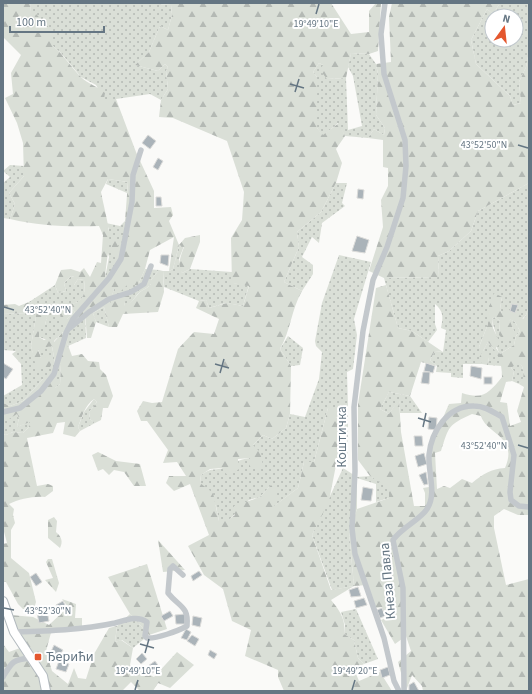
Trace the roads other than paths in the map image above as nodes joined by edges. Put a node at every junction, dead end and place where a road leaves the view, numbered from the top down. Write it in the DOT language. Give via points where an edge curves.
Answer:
graph roads {
  1 [pos="385,3"];
  2 [pos="141,150"];
  3 [pos="151,266"];
  4 [pos="66,333"];
  5 [pos="3,412"];
  6 [pos="529,507"];
  7 [pos="183,575"];
  8 [pos="3,602"];
  9 [pos="14,632"];
  10 [pos="30,658"];
  11 [pos="3,677"];
  12 [pos="46,691"];
  13 [pos="399,691"];
  14 [pos="404,691"];
  1 -- 13 [label="street, Коштичка" via="381,34 384,74 404,140 406,166 403,198 373,280 363,331 354,406 355,471 352,528 355,554"];
  2 -- 4 [label="street" via="133,175 132,202 121,259 109,278 73,319"];
  3 -- 4 [label="street" via="144,284 131,292 109,299 89,312"];
  4 -- 5 [label="street" via="54,374 41,391 20,408"];
  6 -- 14 [label="street, Кнеза Павла" via="519,506 511,500 514,455 502,417 488,409 473,406 456,410 442,420 429,455 432,497 427,510 397,534 394,540 403,588"];
  7 -- 9 [label="street" via="176,567 170,569 168,593 187,610 187,626 178,631 152,639 146,638 147,622 142,618 136,618 102,626"];
  8 -- 9 [label="street"];
  9 -- 10 [label="street"];
  10 -- 11 [label="street" via="11,662"];
  10 -- 12 [label="street" via="43,676"];
}
